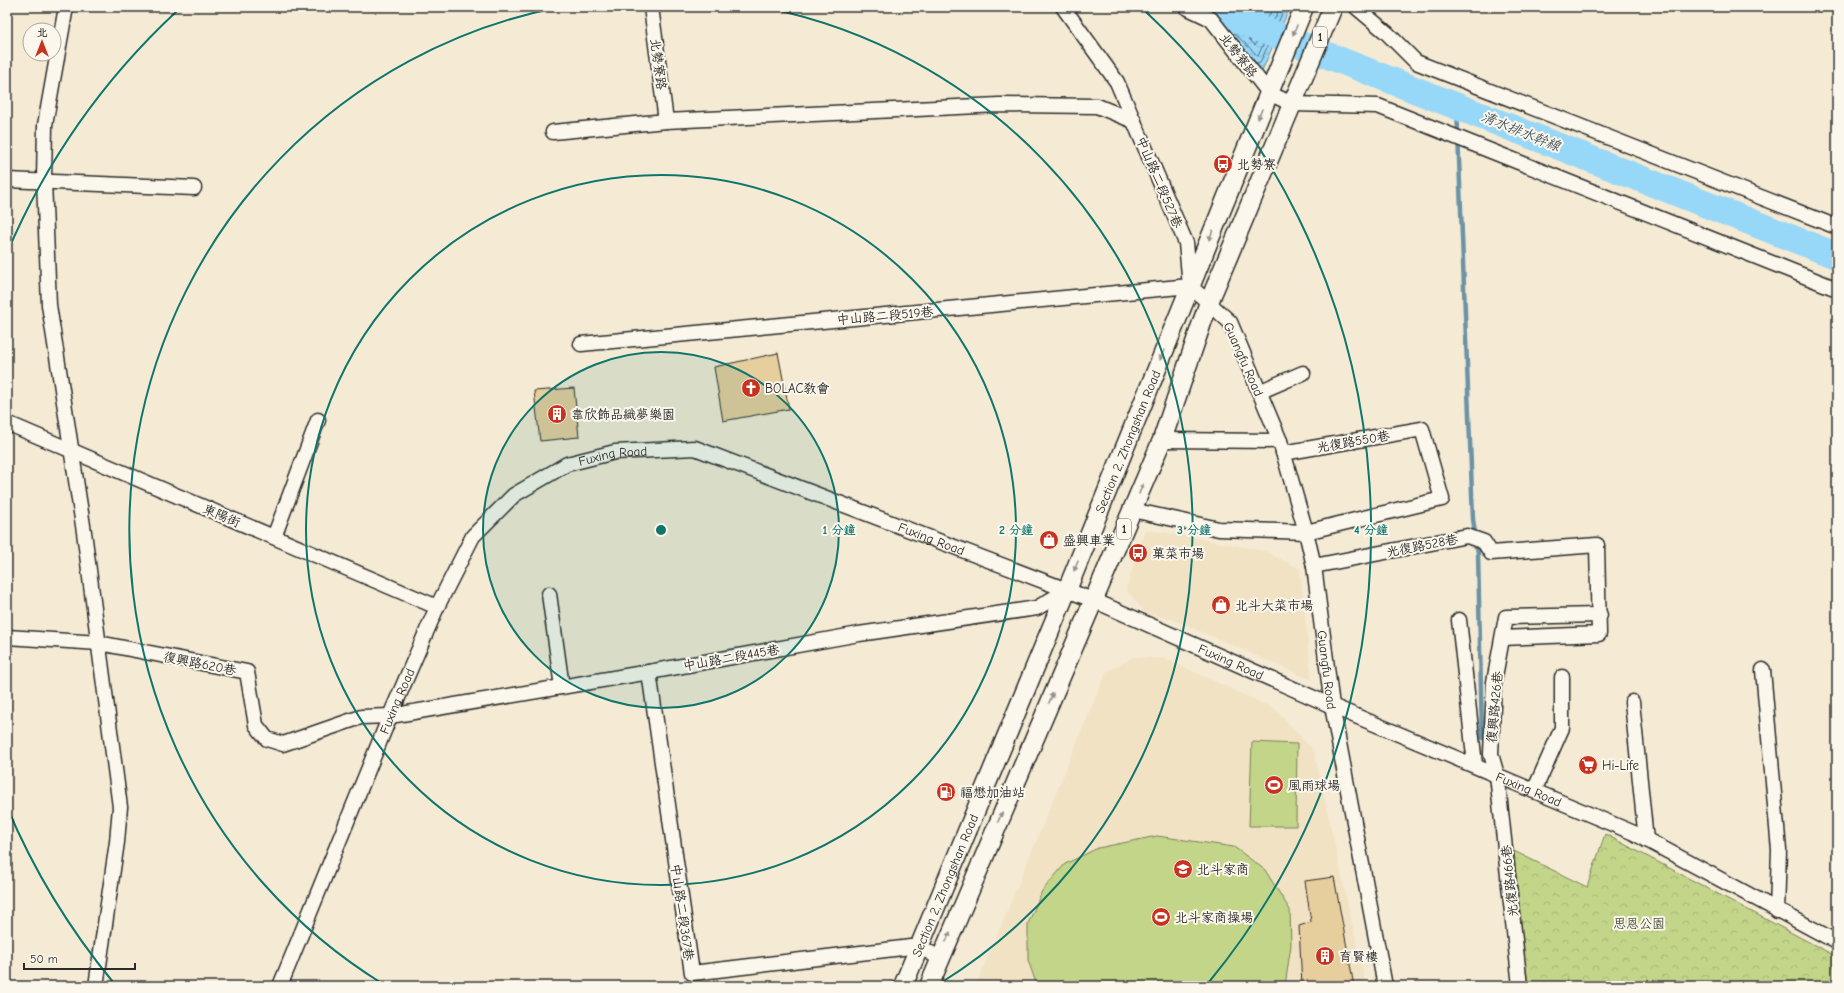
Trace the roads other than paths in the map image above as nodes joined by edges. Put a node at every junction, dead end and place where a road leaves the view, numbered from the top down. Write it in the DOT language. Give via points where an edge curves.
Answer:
graph roads {
  1 [pos="66,7"];
  2 [pos="651,7"];
  3 [pos="1063,7"];
  4 [pos="1186,7"];
  5 [pos="1304,7"];
  6 [pos="1333,7"];
  7 [pos="1356,7"];
  8 [pos="1269,93"];
  9 [pos="1292,104"];
  10 [pos="666,121"];
  11 [pos="1134,121"];
  12 [pos="553,132"];
  13 [pos="7,180"];
  14 [pos="44,181"];
  15 [pos="194,188"];
  16 [pos="1837,227"];
  17 [pos="1190,286"];
  18 [pos="1837,289"];
  19 [pos="1209,302"];
  20 [pos="581,344"];
  21 [pos="1303,373"];
  22 [pos="1259,392"];
  23 [pos="318,420"];
  24 [pos="7,423"];
  25 [pos="1162,440"];
  26 [pos="1282,447"];
  27 [pos="72,452"];
  28 [pos="1132,510"];
  29 [pos="1306,532"];
  30 [pos="274,537"];
  31 [pos="1314,566"];
  32 [pos="1067,590"];
  33 [pos="549,594"];
  34 [pos="1093,600"];
  35 [pos="437,607"];
  36 [pos="1600,615"];
  37 [pos="1459,620"];
  38 [pos="7,637"];
  39 [pos="1503,638"];
  40 [pos="98,643"];
  41 [pos="1763,670"];
  42 [pos="649,672"];
  43 [pos="1562,677"];
  44 [pos="562,687"];
  45 [pos="1632,702"];
  46 [pos="1332,706"];
  47 [pos="390,716"];
  48 [pos="1475,765"];
  49 [pos="1497,775"];
  50 [pos="1534,791"];
  51 [pos="1646,840"];
  52 [pos="1777,911"];
  53 [pos="1837,942"];
  54 [pos="919,946"];
  55 [pos="939,958"];
  56 [pos="96,986"];
  57 [pos="280,986"];
  58 [pos="903,986"];
  59 [pos="929,986"];
  60 [pos="1385,986"];
  61 [pos="1520,986"];
  1 -- 14 [label="street" via="45,125"];
  2 -- 10 [label="street, 北勢寮路"];
  3 -- 11 [label="street, 中山路二段527巷" via="1117,82"];
  4 -- 8 [label="street, 北勢寮路" via="1211,19"];
  5 -- 8 [label="main road, Section 2, Zhongshan Road / 1, one-way"];
  6 -- 9 [label="main road, Section 2, Zhongshan Road / 1"];
  7 -- 16 [label="street" via="1416,62"];
  8 -- 9 [label="street, 北勢寮路"];
  8 -- 17 [label="main road, Section 2, Zhongshan Road / 1, one-way"];
  9 -- 18 [label="street" via="1378,106"];
  9 -- 19 [label="main road, Section 2, Zhongshan Road / 1"];
  10 -- 11 [label="street" via="999,105 1097,106"];
  10 -- 12 [label="street"];
  11 -- 17 [label="street, 中山路二段527巷" via="1186,243"];
  13 -- 14 [label="street"];
  14 -- 15 [label="street"];
  14 -- 27 [label="street" via="49,305"];
  17 -- 19 [label="street, Guangfu Road"];
  17 -- 20 [label="street, 中山路二段519巷"];
  17 -- 32 [label="main road, Section 2, Zhongshan Road / 1, one-way"];
  19 -- 22 [label="street, Guangfu Road" via="1230,322"];
  19 -- 25 [label="main road, Section 2, Zhongshan Road / 1"];
  21 -- 22 [label="street"];
  22 -- 26 [label="street, Guangfu Road"];
  23 -- 30 [label="street"];
  24 -- 27 [label="street, 東陽街"];
  25 -- 26 [label="street, 光復路550巷"];
  28 -- 25 [label="main road, Section 2, Zhongshan Road / 1, one-way"];
  26 -- 29 [label="street, Guangfu Road"];
  26 -- 29 [label="street, 光復路550巷" via="1422,429 1442,499"];
  27 -- 30 [label="street, 東陽街"];
  27 -- 40 [label="street"];
  28 -- 29 [label="street" via="1218,529"];
  28 -- 34 [label="main road, Section 2, Zhongshan Road / 1"];
  29 -- 31 [label="street, Guangfu Road"];
  30 -- 35 [label="street, 東陽街"];
  31 -- 36 [label="street, 光復路528巷" via="1467,536 1484,542 1491,553 1597,545"];
  31 -- 46 [label="street, Guangfu Road"];
  32 -- 34 [label="street, Fuxing Road"];
  32 -- 35 [label="street, Fuxing Road" via="695,448 615,452 567,464 514,495 473,536"];
  32 -- 42 [label="street, 中山路二段445巷" via="1037,608 859,634"];
  32 -- 54 [label="main road, Section 2, Zhongshan Road / 1"];
  33 -- 44 [label="street"];
  34 -- 46 [label="street, Fuxing Road"];
  55 -- 34 [label="main road, Section 2, Zhongshan Road / 1, one-way"];
  35 -- 47 [label="street, Fuxing Road"];
  36 -- 39 [label="street" via="1599,634"];
  36 -- 39 [label="street, 復興路426巷" via="1506,617"];
  37 -- 48 [label="street"];
  38 -- 40 [label="street"];
  39 -- 49 [label="street, 復興路426巷" via="1494,682 1491,754"];
  40 -- 47 [label="street, 復興路620巷" via="247,672 256,726 267,739 283,744 361,717"];
  40 -- 56 [label="street" via="120,807"];
  41 -- 52 [label="street" via="1779,850"];
  42 -- 44 [label="street, 中山路二段445巷"];
  42 -- 54 [label="street, 中山路二段367巷" via="692,973"];
  43 -- 50 [label="street" via="1562,728"];
  44 -- 47 [label="street, 中山路二段445巷"];
  45 -- 51 [label="street"];
  46 -- 48 [label="street, Fuxing Road"];
  46 -- 60 [label="street, Guangfu Road"];
  47 -- 57 [label="street, Fuxing Road"];
  48 -- 49 [label="street, Fuxing Road"];
  49 -- 50 [label="street, Fuxing Road"];
  49 -- 61 [label="street, 光復路466巷"];
  50 -- 51 [label="street, Fuxing Road"];
  51 -- 52 [label="street, Fuxing Road"];
  52 -- 53 [label="street, Fuxing Road"];
  54 -- 55 [label="street"];
  54 -- 58 [label="main road, Section 2, Zhongshan Road / 1"];
  55 -- 59 [label="main road, Section 2, Zhongshan Road / 1"];
}
